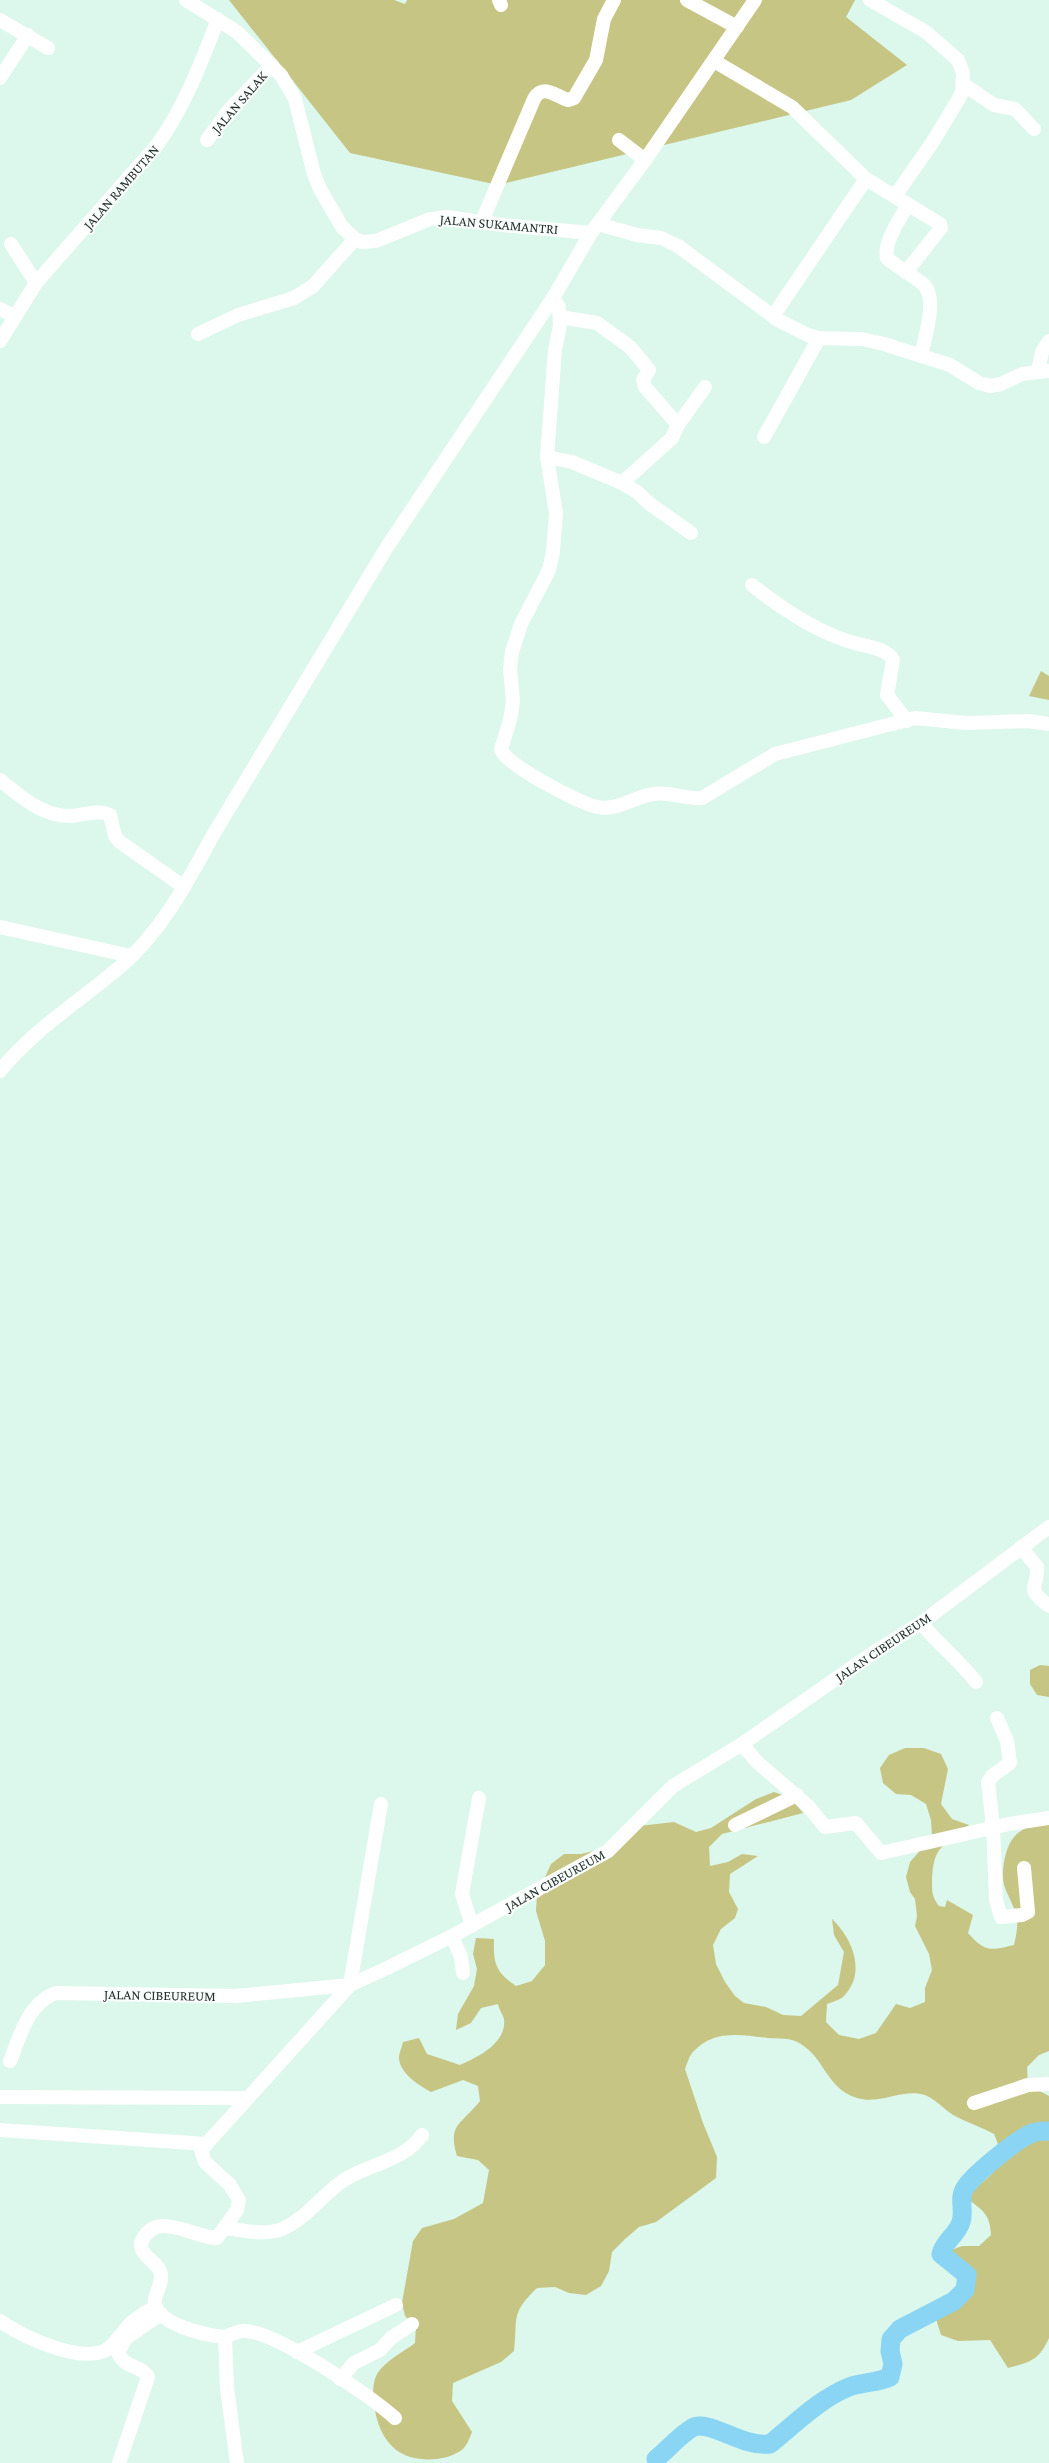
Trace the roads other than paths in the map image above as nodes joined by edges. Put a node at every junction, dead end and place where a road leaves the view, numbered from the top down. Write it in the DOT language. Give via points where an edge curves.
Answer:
graph roads {
  1 [pos="186,0"];
  2 [pos="614,0"];
  3 [pos="687,0"];
  4 [pos="755,0"];
  5 [pos="870,0"];
  6 [pos="218,19"];
  7 [pos="0,20"];
  8 [pos="737,26"];
  9 [pos="28,36"];
  10 [pos="48,48"];
  11 [pos="714,61"];
  12 [pos="272,65"];
  13 [pos="0,78"];
  14 [pos="963,84"];
  15 [pos="1034,128"];
  16 [pos="207,140"];
  17 [pos="619,140"];
  18 [pos="645,160"];
  19 [pos="866,179"];
  20 [pos="895,196"];
  21 [pos="908,204"];
  22 [pos="482,221"];
  23 [pos="595,228"];
  24 [pos="355,239"];
  25 [pos="11,244"];
  26 [pos="906,272"];
  27 [pos="36,283"];
  28 [pos="553,298"];
  29 [pos="0,309"];
  30 [pos="14,316"];
  31 [pos="773,316"];
  32 [pos="560,317"];
  33 [pos="198,334"];
  34 [pos="819,338"];
  35 [pos="0,341"];
  36 [pos="1049,341"];
  37 [pos="921,356"];
  38 [pos="1043,371"];
  39 [pos="705,387"];
  40 [pos="678,426"];
  41 [pos="764,437"];
  42 [pos="547,457"];
  43 [pos="622,483"];
  44 [pos="691,533"];
  45 [pos="752,585"];
  46 [pos="907,721"];
  47 [pos="1049,724"];
  48 [pos="0,780"];
  49 [pos="184,887"];
  50 [pos="0,927"];
  51 [pos="131,956"];
  52 [pos="0,1072"];
  53 [pos="1049,1527"];
  54 [pos="1021,1547"];
  55 [pos="1049,1606"];
  56 [pos="921,1623"];
  57 [pos="976,1682"];
  58 [pos="997,1718"];
  59 [pos="742,1744"];
  60 [pos="797,1794"];
  61 [pos="479,1798"];
  62 [pos="381,1804"];
  63 [pos="1049,1818"];
  64 [pos="735,1825"];
  65 [pos="993,1828"];
  66 [pos="1024,1868"];
  67 [pos="472,1926"];
  68 [pos="452,1936"];
  69 [pos="463,1973"];
  70 [pos="350,1985"];
  71 [pos="10,2061"];
  72 [pos="1049,2084"];
  73 [pos="0,2097"];
  74 [pos="248,2098"];
  75 [pos="974,2103"];
  76 [pos="0,2130"];
  77 [pos="422,2135"];
  78 [pos="207,2144"];
  79 [pos="225,2228"];
  80 [pos="396,2305"];
  81 [pos="158,2311"];
  82 [pos="0,2320"];
  83 [pos="412,2324"];
  84 [pos="225,2337"];
  85 [pos="297,2352"];
  86 [pos="340,2379"];
  87 [pos="395,2418"];
  88 [pos="119,2463"];
  89 [pos="237,2463"];
  1 -- 6 [label="street"];
  2 -- 22 [label="street" via="604,19 596,60 574,98 565,99 548,91 536,95"];
  3 -- 8 [label="street"];
  4 -- 8 [label="street"];
  5 -- 14 [label="street" via="917,25 958,60 962,66"];
  6 -- 12 [label="street"];
  6 -- 27 [label="street, JALAN RAMBUTAN" via="192,86 158,145"];
  7 -- 9 [label="street"];
  8 -- 11 [label="street"];
  9 -- 10 [label="street"];
  9 -- 13 [label="street"];
  11 -- 18 [label="street"];
  11 -- 19 [label="street" via="792,106"];
  12 -- 16 [label="street, JALAN SALAK" via="229,110"];
  12 -- 24 [label="street" via="295,99 320,189 338,221"];
  14 -- 15 [label="street" via="994,105 1015,109"];
  14 -- 20 [label="street" via="958,100 932,143"];
  17 -- 18 [label="street"];
  18 -- 23 [label="street"];
  19 -- 20 [label="street"];
  19 -- 31 [label="street"];
  20 -- 21 [label="street"];
  21 -- 26 [label="street" via="886,254 886,258"];
  21 -- 26 [label="street" via="941,227"];
  22 -- 23 [label="street, JALAN SUKAMANTRI" via="502,226"];
  22 -- 24 [label="street, JALAN SUKAMANTRI" via="438,217 376,241"];
  23 -- 28 [label="street"];
  23 -- 31 [label="street, JALAN SUKAMANTRI" via="661,238 678,246"];
  24 -- 33 [label="street" via="313,286 294,298 238,315"];
  25 -- 27 [label="street"];
  26 -- 37 [label="street" via="925,286 931,297"];
  27 -- 30 [label="street, JALAN RAMBUTAN"];
  28 -- 32 [label="street" via="559,307"];
  28 -- 49 [label="street" via="387,548"];
  29 -- 30 [label="street"];
  30 -- 35 [label="street, JALAN RAMBUTAN"];
  31 -- 34 [label="street, JALAN SUKAMANTRI" via="799,332"];
  32 -- 40 [label="street" via="597,323 630,347 649,370 643,380 645,387"];
  32 -- 42 [label="street"];
  34 -- 37 [label="street, JALAN SUKAMANTRI" via="872,341"];
  34 -- 41 [label="street"];
  36 -- 38 [label="street" via="1042,352"];
  37 -- 38 [label="street, JALAN SUKAMANTRI" via="950,365 990,386 1022,374"];
  39 -- 40 [label="street"];
  40 -- 43 [label="street" via="672,438"];
  42 -- 43 [label="street" via="572,462"];
  42 -- 46 [label="street" via="556,513 553,552 549,570 521,624 512,652 513,701 501,749 506,758 576,799 604,808 654,794 702,798 775,754"];
  43 -- 44 [label="street"];
  45 -- 46 [label="street" via="802,620 846,641 888,653 893,660 887,695"];
  46 -- 47 [label="street" via="924,718 966,723 1028,721"];
  48 -- 49 [label="street" via="46,812 69,816 102,812 110,815 115,836 120,842"];
  49 -- 51 [label="street" via="159,925"];
  50 -- 51 [label="street"];
  51 -- 52 [label="street" via="34,1034"];
  53 -- 54 [label="street, JALAN CIBEUREUM"];
  54 -- 55 [label="street" via="1037,1567 1033,1586 1035,1594"];
  54 -- 56 [label="street, JALAN CIBEUREUM"];
  56 -- 57 [label="street"];
  56 -- 59 [label="street, JALAN CIBEUREUM"];
  58 -- 65 [label="street" via="1007,1741 1010,1763 988,1780"];
  59 -- 60 [label="street" via="756,1761"];
  59 -- 67 [label="street, JALAN CIBEUREUM" via="673,1786 608,1851"];
  60 -- 64 [label="street"];
  60 -- 65 [label="street" via="825,1828 856,1823 881,1853"];
  61 -- 67 [label="street" via="462,1894"];
  62 -- 70 [label="street"];
  63 -- 65 [label="street"];
  65 -- 66 [label="street" via="996,1900 1000,1917 1028,1912"];
  67 -- 68 [label="street, JALAN CIBEUREUM"];
  68 -- 69 [label="street" via="461,1957"];
  68 -- 70 [label="street, JALAN CIBEUREUM"];
  70 -- 71 [label="street, JALAN CIBEUREUM" via="236,1996 56,1993 43,1999 28,2018"];
  70 -- 74 [label="street"];
  72 -- 75 [label="street" via="1028,2085"];
  73 -- 74 [label="street"];
  74 -- 78 [label="street"];
  76 -- 78 [label="street"];
  77 -- 79 [label="street" via="406,2153 344,2180 295,2223 269,2232"];
  78 -- 79 [label="street" via="201,2150 202,2158 230,2185 240,2202"];
  79 -- 81 [label="street" via="216,2238 170,2225 159,2226 147,2233 141,2248 161,2274 155,2298"];
  80 -- 85 [label="street"];
  81 -- 82 [label="street" via="131,2323 107,2350 95,2353 79,2353 42,2342"];
  81 -- 84 [label="street" via="199,2334"];
  81 -- 88 [label="street" via="126,2338 118,2353 124,2364 148,2377"];
  83 -- 86 [label="street" via="380,2350 354,2363"];
  84 -- 85 [label="street" via="243,2331 258,2333"];
  84 -- 89 [label="street" via="227,2388"];
  85 -- 86 [label="street"];
  86 -- 87 [label="street"];
}
